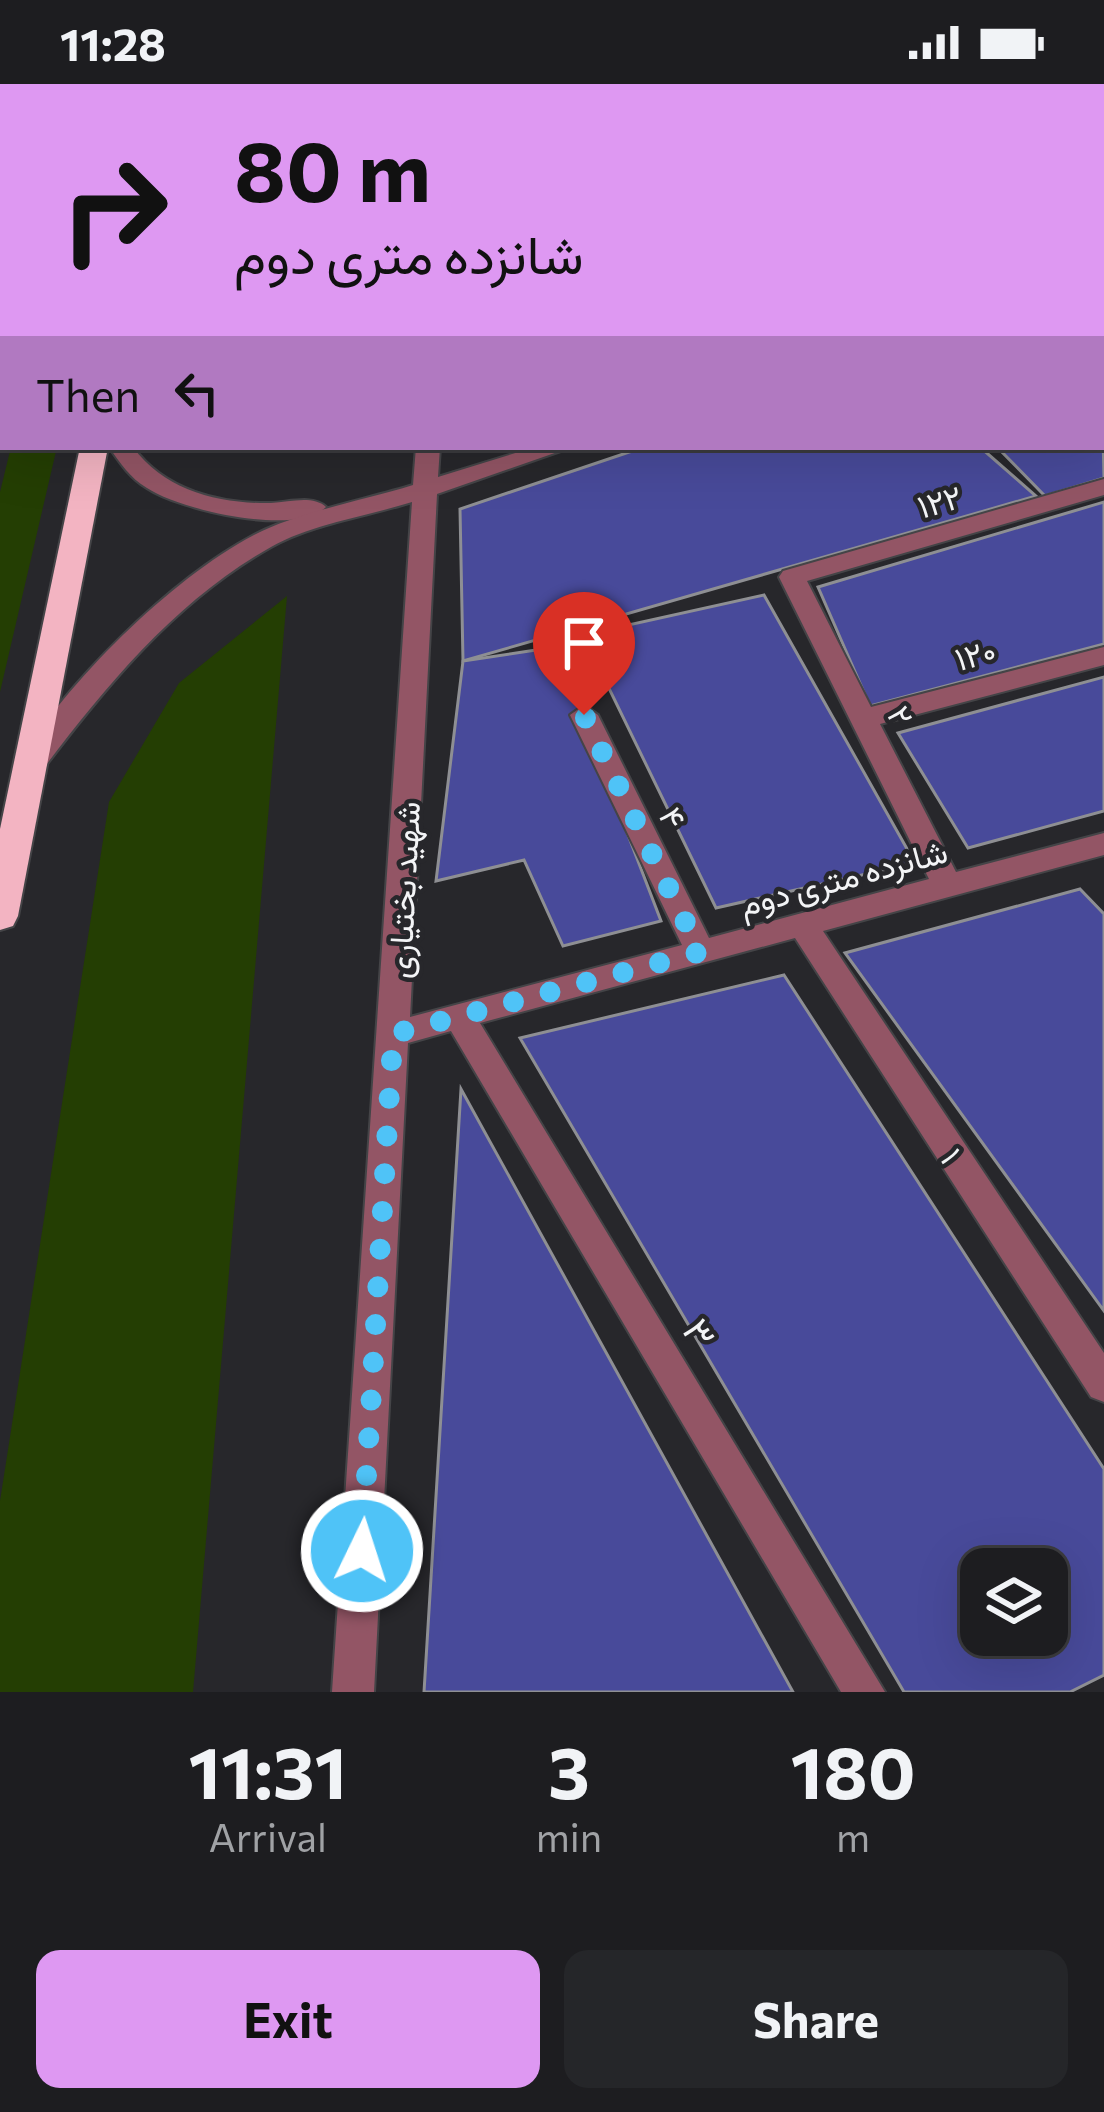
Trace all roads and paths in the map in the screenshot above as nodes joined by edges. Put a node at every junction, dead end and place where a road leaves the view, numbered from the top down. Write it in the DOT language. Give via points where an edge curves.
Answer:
graph roads {
  1 [pos="93,450"];
  2 [pos="124,450"];
  3 [pos="428,450"];
  4 [pos="550,450"];
  5 [pos="426,486"];
  6 [pos="1104,487"];
  7 [pos="792,577"];
  8 [pos="1104,656"];
  9 [pos="584,715"];
  10 [pos="863,719"];
  11 [pos="30,766"];
  12 [pos="1099,852"];
  13 [pos="946,885"];
  14 [pos="0,916"];
  15 [pos="802,925"];
  16 [pos="700,952"];
  17 [pos="460,1018"];
  18 [pos="393,1034"];
  19 [pos="1104,1385"];
  20 [pos="353,1692"];
  21 [pos="864,1692"];
  1 -- 11 [label="highway"];
  2 -- 5 [label="street" via="153,478 230,509 278,514"];
  3 -- 5 [label="street, شهید بختیاری"];
  4 -- 5 [label="street"];
  5 -- 11 [label="street" via="264,540 105,668"];
  5 -- 18 [label="street, شهید بختیاری"];
  6 -- 7 [label="street, ۱۲۲"];
  7 -- 10 [label="street, ۲"];
  8 -- 10 [label="street, ۱۲۰"];
  9 -- 16 [label="street, ۴"];
  10 -- 13 [label="street, ۲"];
  11 -- 14 [label="highway"];
  12 -- 13 [label="street, شانزده متری دوم"];
  13 -- 15 [label="street, شانزده متری دوم"];
  15 -- 16 [label="street, شانزده متری دوم"];
  15 -- 19 [label="street, ۱"];
  16 -- 17 [label="street, شانزده متری دوم"];
  17 -- 18 [label="street, شانزده متری دوم"];
  17 -- 21 [label="street, ۳"];
  18 -- 20 [label="street, شهید بختیاری"];
}
